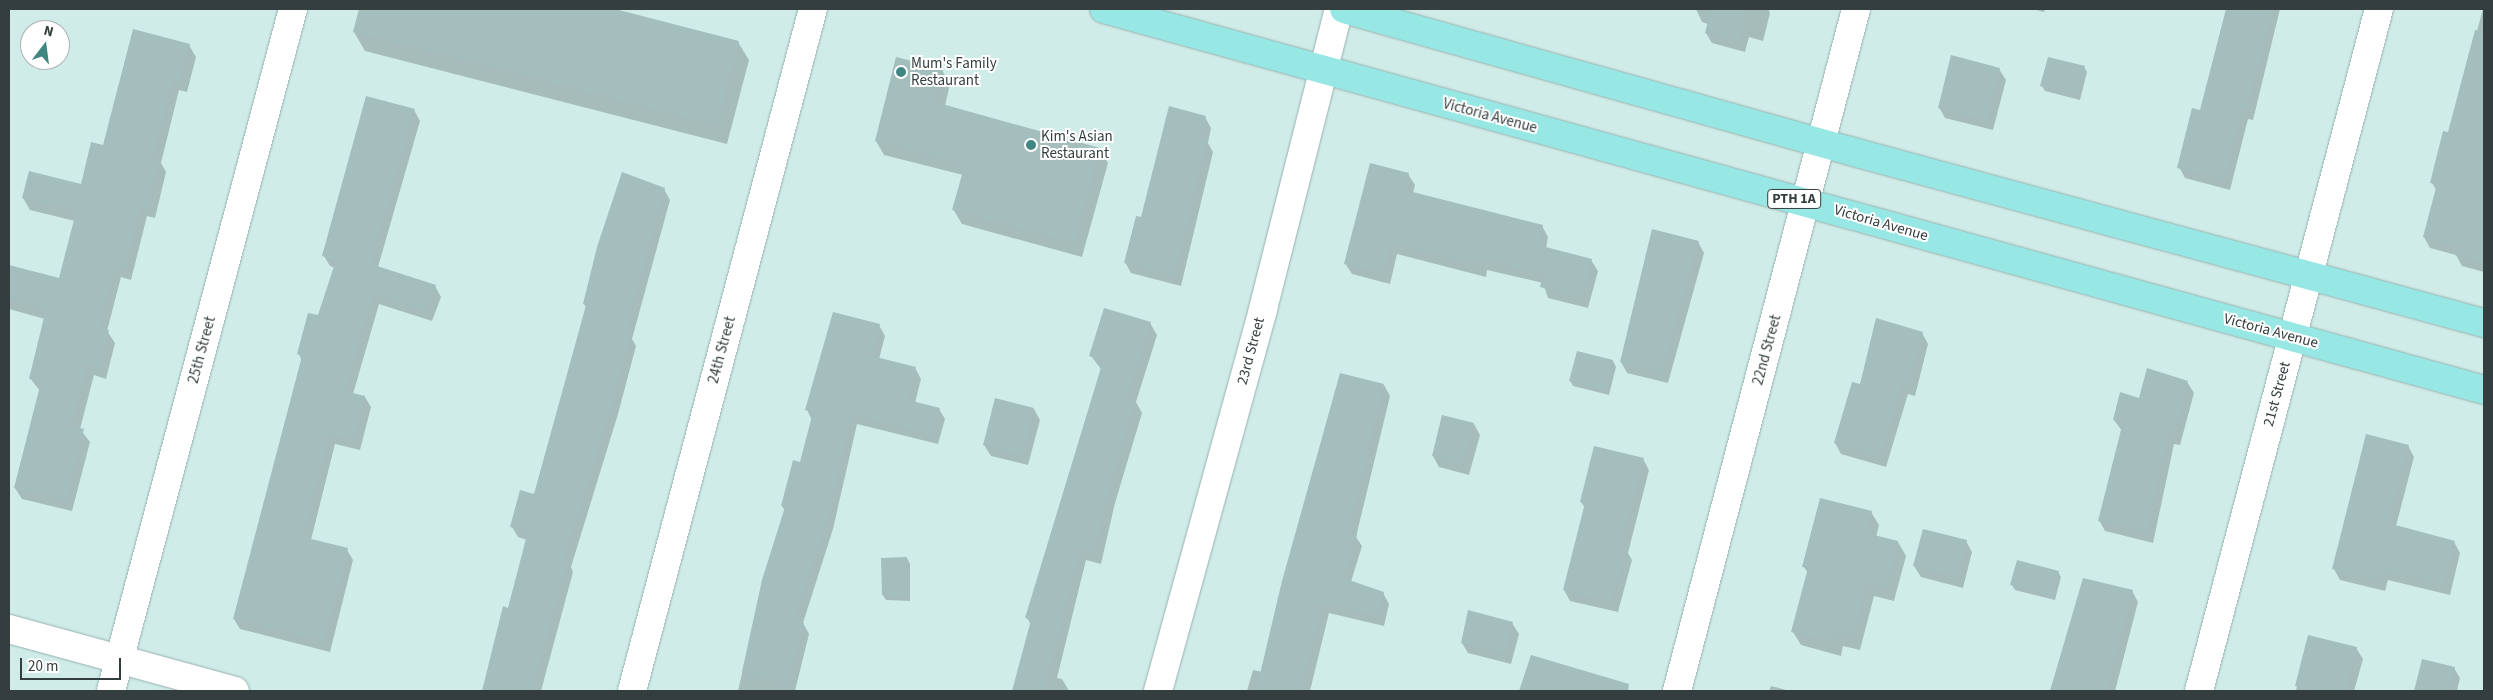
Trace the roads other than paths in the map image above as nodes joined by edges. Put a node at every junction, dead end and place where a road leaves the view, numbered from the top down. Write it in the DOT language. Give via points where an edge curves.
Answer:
graph roads {
  1 [pos="293,9"];
  2 [pos="813,9"];
  3 [pos="1104,9"];
  4 [pos="1340,9"];
  5 [pos="1344,9"];
  6 [pos="1856,9"];
  7 [pos="2379,9"];
  8 [pos="1324,70"];
  9 [pos="1821,142"];
  10 [pos="1806,202"];
  11 [pos="2310,275"];
  12 [pos="2484,323"];
  13 [pos="2292,337"];
  14 [pos="2484,390"];
  15 [pos="9,629"];
  16 [pos="120,660"];
  17 [pos="112,691"];
  18 [pos="235,691"];
  19 [pos="632,691"];
  20 [pos="1158,691"];
  21 [pos="1677,691"];
  22 [pos="2199,691"];
  1 -- 16 [label="street, 25th Street"];
  2 -- 19 [label="street, 24th Street"];
  3 -- 8 [label="main road, Victoria Avenue / PTH 1A"];
  4 -- 8 [label="street, 23rd Street"];
  5 -- 9 [label="main road"];
  6 -- 9 [label="street, 22nd Street"];
  7 -- 11 [label="street, 21st Street"];
  8 -- 10 [label="main road, Victoria Avenue / PTH 1A"];
  8 -- 20 [label="street, 23rd Street" via="1263,309"];
  9 -- 10 [label="street, 22nd Street"];
  9 -- 11 [label="main road"];
  10 -- 13 [label="main road, Victoria Avenue / PTH 1A"];
  10 -- 21 [label="street, 22nd Street"];
  11 -- 12 [label="main road"];
  11 -- 13 [label="street, 21st Street"];
  13 -- 14 [label="main road, Victoria Avenue / PTH 1A"];
  13 -- 22 [label="street, 21st Street"];
  15 -- 16 [label="street"];
  16 -- 17 [label="street, 25th Street"];
  16 -- 18 [label="street"];
}
